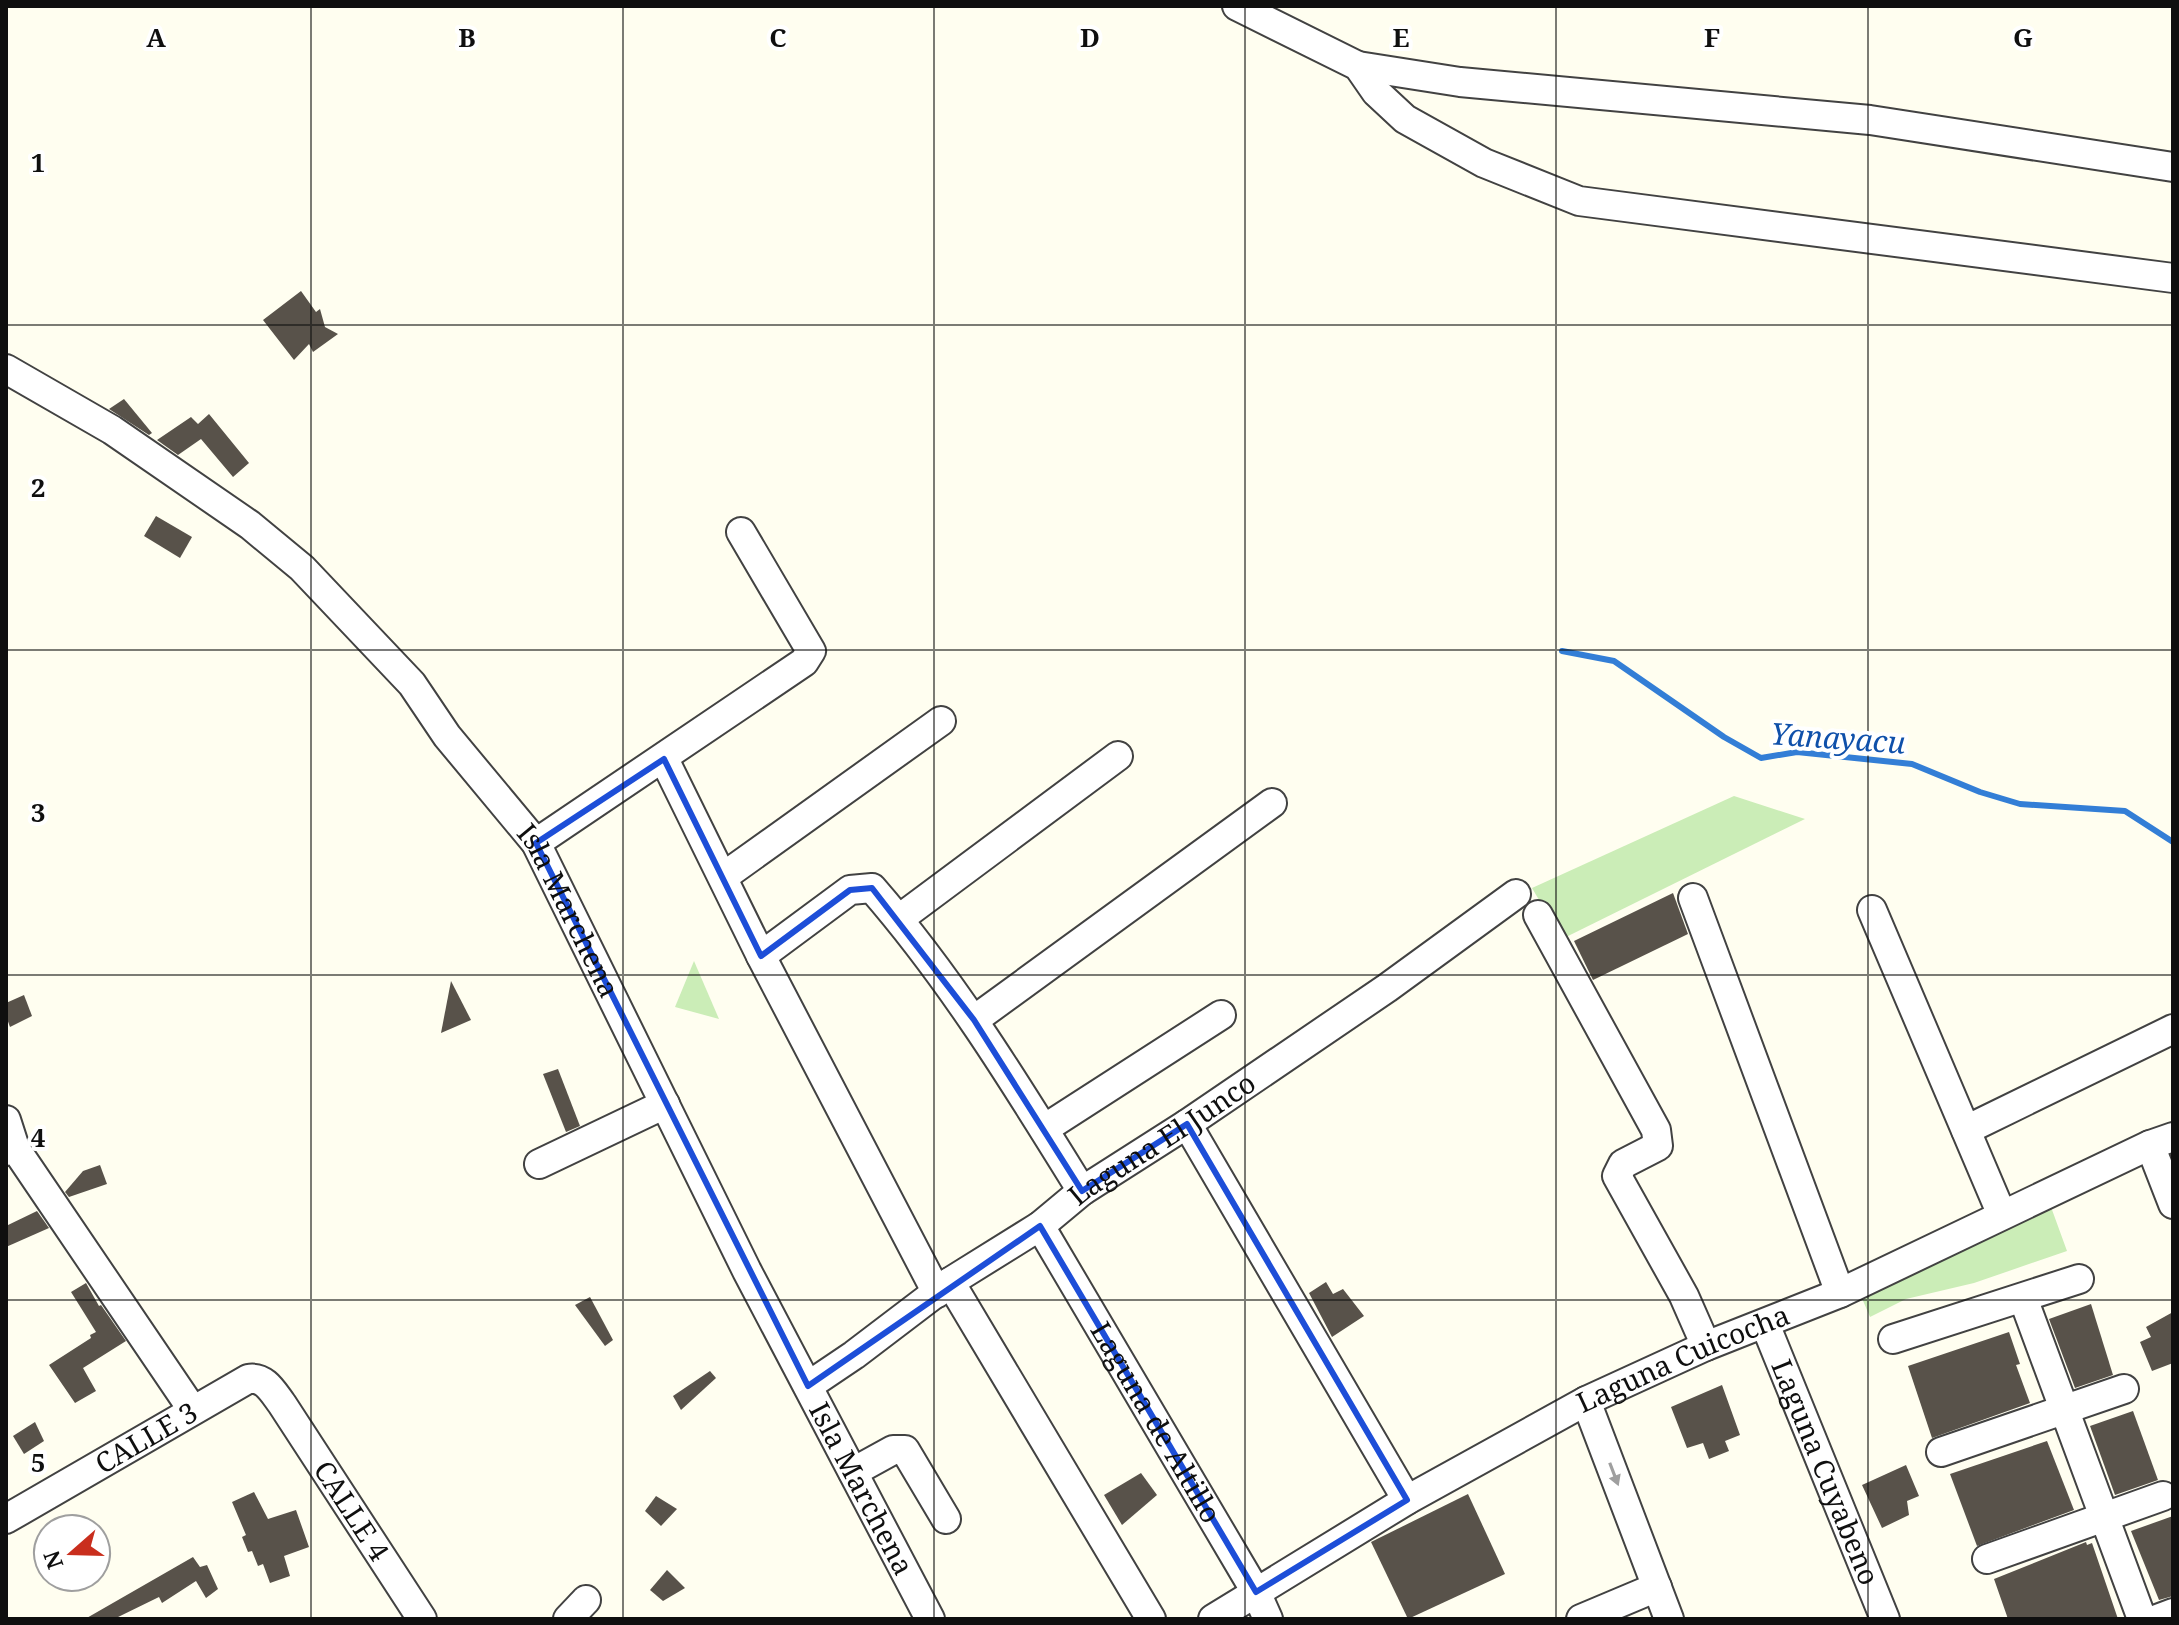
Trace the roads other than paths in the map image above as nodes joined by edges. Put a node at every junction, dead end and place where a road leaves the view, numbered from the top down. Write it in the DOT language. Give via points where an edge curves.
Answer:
graph roads {
  1 [pos="1237,6"];
  2 [pos="1358,66"];
  3 [pos="2173,167"];
  4 [pos="2173,278"];
  5 [pos="6,369"];
  6 [pos="741,532"];
  7 [pos="941,721"];
  8 [pos="1118,756"];
  9 [pos="664,759"];
  10 [pos="1272,803"];
  11 [pos="536,843"];
  12 [pos="723,877"];
  13 [pos="1516,894"];
  14 [pos="1693,898"];
  15 [pos="1872,910"];
  16 [pos="1538,915"];
  17 [pos="899,919"];
  18 [pos="761,956"];
  19 [pos="1221,1015"];
  20 [pos="974,1020"];
  21 [pos="2173,1029"];
  22 [pos="665,1104"];
  23 [pos="6,1120"];
  24 [pos="1187,1124"];
  25 [pos="1044,1129"];
  26 [pos="1966,1130"];
  27 [pos="2162,1141"];
  28 [pos="10,1150"];
  29 [pos="539,1164"];
  30 [pos="1082,1191"];
  31 [pos="2173,1204"];
  32 [pos="2002,1215"];
  33 [pos="1040,1226"];
  34 [pos="2079,1279"];
  35 [pos="944,1288"];
  36 [pos="1840,1293"];
  37 [pos="2023,1298"];
  38 [pos="1765,1324"];
  39 [pos="1893,1339"];
  40 [pos="1706,1346"];
  41 [pos="808,1386"];
  42 [pos="2124,1389"];
  43 [pos="1586,1401"];
  44 [pos="282,1404"];
  45 [pos="192,1409"];
  46 [pos="2064,1410"];
  47 [pos="1941,1452"];
  48 [pos="853,1472"];
  49 [pos="2163,1496"];
  50 [pos="1407,1500"];
  51 [pos="2105,1516"];
  52 [pos="6,1519"];
  53 [pos="946,1519"];
  54 [pos="1987,1559"];
  55 [pos="1657,1587"];
  56 [pos="1256,1592"];
  57 [pos="2173,1613"];
  58 [pos="422,1619"];
  59 [pos="930,1619"];
  60 [pos="1151,1619"];
  61 [pos="1213,1619"];
  62 [pos="1268,1619"];
  63 [pos="1581,1619"];
  64 [pos="1669,1619"];
  65 [pos="1885,1619"];
  66 [pos="2142,1619"];
  67 [pos="2157,1619"];
  1 -- 2 [label="street"];
  2 -- 3 [label="street" via="1460,82 1870,120"];
  2 -- 4 [label="street" via="1405,119 1484,163 1579,201"];
  5 -- 11 [label="street, Isla Marchena" via="112,430 250,525 302,568 412,684 447,736"];
  6 -- 9 [label="street" via="811,651 804,662"];
  7 -- 12 [label="street"];
  8 -- 17 [label="street"];
  9 -- 11 [label="street"];
  9 -- 12 [label="street"];
  10 -- 20 [label="street"];
  11 -- 22 [label="street, Isla Marchena"];
  12 -- 18 [label="street"];
  13 -- 24 [label="street, Laguna El Junco"];
  14 -- 36 [label="street"];
  15 -- 26 [label="street"];
  16 -- 40 [label="street" via="1658,1134 1658,1146 1623,1164 1617,1176"];
  17 -- 18 [label="street" via="872,888 850,890"];
  17 -- 20 [label="street"];
  18 -- 35 [label="street"];
  19 -- 25 [label="street"];
  20 -- 25 [label="street"];
  21 -- 26 [label="street"];
  22 -- 29 [label="street"];
  22 -- 41 [label="street, Isla Marchena"];
  23 -- 28 [label="street"];
  24 -- 30 [label="street, Laguna El Junco"];
  24 -- 50 [label="street"];
  25 -- 30 [label="street"];
  26 -- 32 [label="street"];
  27 -- 31 [label="street"];
  27 -- 32 [label="street, Laguna Cuicocha"];
  28 -- 45 [label="street"];
  30 -- 33 [label="street, Laguna El Junco"];
  32 -- 36 [label="street, Laguna Cuicocha"];
  33 -- 35 [label="street, Laguna El Junco"];
  33 -- 56 [label="street, Laguna de Altillo"];
  34 -- 37 [label="street"];
  35 -- 41 [label="street, Laguna El Junco"];
  35 -- 60 [label="street"];
  36 -- 38 [label="street, Laguna Cuicocha"];
  37 -- 39 [label="street"];
  37 -- 46 [label="street"];
  38 -- 40 [label="street, Laguna Cuicocha"];
  38 -- 65 [label="street, Laguna Cuyabeno"];
  40 -- 43 [label="street, Laguna Cuicocha"];
  41 -- 48 [label="street, Isla Marchena"];
  42 -- 46 [label="street"];
  43 -- 50 [label="street, Laguna Cuicocha"];
  43 -- 55 [label="street, one-way"];
  44 -- 45 [label="street, CALLE 3" via="266,1383 252,1377"];
  44 -- 58 [label="street, CALLE 4"];
  45 -- 52 [label="street, CALLE 3"];
  46 -- 47 [label="street"];
  46 -- 51 [label="street"];
  48 -- 53 [label="street" via="893,1450 905,1450"];
  48 -- 59 [label="street, Isla Marchena"];
  49 -- 51 [label="street"];
  50 -- 56 [label="street, Laguna Cuicocha"];
  51 -- 54 [label="street"];
  51 -- 66 [label="street"];
  55 -- 63 [label="street"];
  55 -- 64 [label="street"];
  56 -- 61 [label="street, Laguna Cuicocha"];
  56 -- 62 [label="street, Laguna de Altillo"];
  57 -- 67 [label="street"];
}
